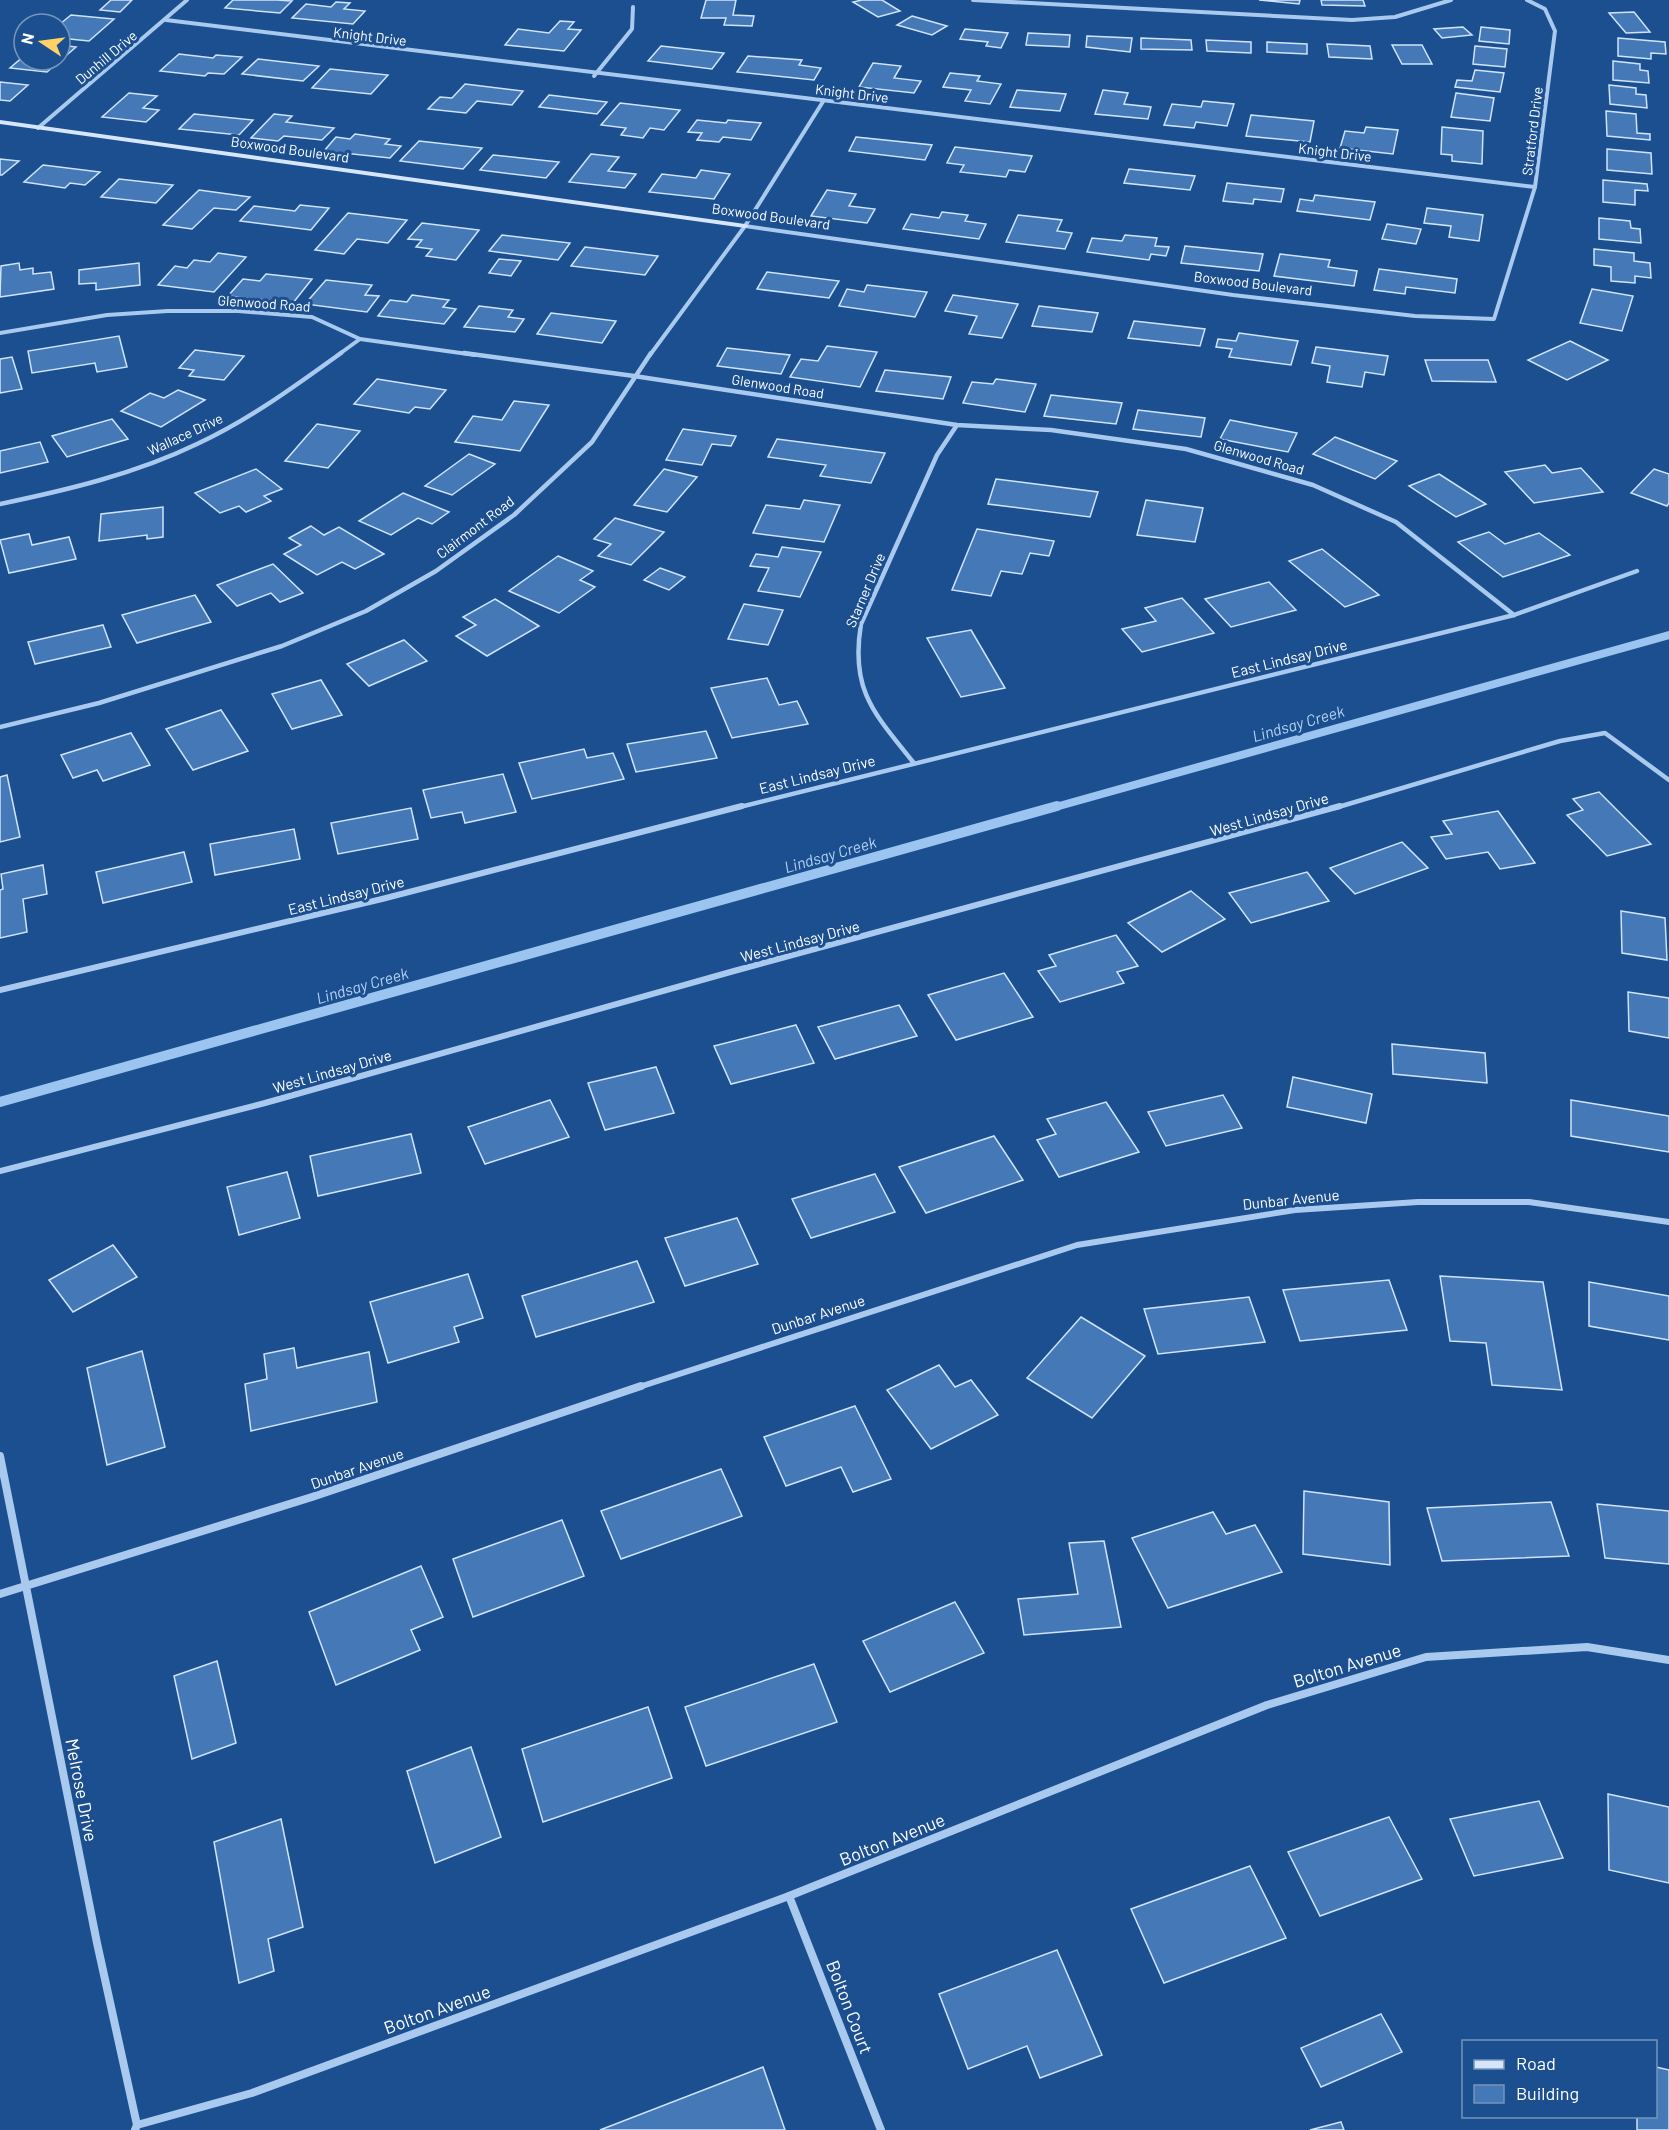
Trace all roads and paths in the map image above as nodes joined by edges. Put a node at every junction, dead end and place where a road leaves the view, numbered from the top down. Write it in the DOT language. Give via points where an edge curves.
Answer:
graph roads {
  1 [pos="187,0"];
  2 [pos="973,0"];
  3 [pos="1155,0"];
  4 [pos="1451,0"];
  5 [pos="1527,0"];
  6 [pos="633,7"];
  7 [pos="1154,9"];
  8 [pos="166,20"];
  9 [pos="594,76"];
  10 [pos="824,100"];
  11 [pos="0,122"];
  12 [pos="38,128"];
  13 [pos="1535,187"];
  14 [pos="745,226"];
  15 [pos="1509,275"];
  16 [pos="0,333"];
  17 [pos="360,339"];
  18 [pos="634,376"];
  19 [pos="957,425"];
  20 [pos="0,504"];
  21 [pos="1637,571"];
  22 [pos="1514,615"];
  23 [pos="0,727"];
  24 [pos="913,762"];
  25 [pos="1669,780"];
  26 [pos="0,990"];
  27 [pos="0,1171"];
  28 [pos="1669,1222"];
  29 [pos="0,1456"];
  30 [pos="27,1586"];
  31 [pos="0,1594"];
  32 [pos="1669,1660"];
  33 [pos="789,1896"];
  34 [pos="136,2128"];
  35 [pos="881,2130"];
  1 -- 8 [label="street, Dunhill Drive"];
  2 -- 7 [label="street"];
  3 -- 7 [label="street"];
  4 -- 7 [label="street" via="1395,17 1352,20"];
  5 -- 13 [label="street, Stratford Drive" via="1545,9 1555,31"];
  6 -- 9 [label="street" via="632,29"];
  8 -- 9 [label="street, Knight Drive"];
  8 -- 12 [label="street, Dunhill Drive"];
  9 -- 10 [label="street, Knight Drive"];
  10 -- 13 [label="street, Knight Drive"];
  10 -- 14 [label="street, Clairmont Road"];
  11 -- 12 [label="street, Boxwood Boulevard"];
  12 -- 14 [label="street, Boxwood Boulevard"];
  13 -- 15 [label="street, Stratford Drive"];
  14 -- 15 [label="street, Boxwood Boulevard" via="1233,295 1416,316 1494,319"];
  14 -- 18 [label="street, Clairmont Road"];
  16 -- 17 [label="street, Glenwood Road" via="106,315 238,311 312,317"];
  17 -- 18 [label="street, Glenwood Road"];
  17 -- 20 [label="street, Wallace Drive" via="283,394 172,456 120,474"];
  18 -- 19 [label="street, Glenwood Road"];
  18 -- 23 [label="street, Clairmont Road" via="592,442 514,515 436,571 366,611 282,646 99,703"];
  19 -- 22 [label="street, Glenwood Road" via="1051,430 1186,449 1313,485 1396,522"];
  19 -- 24 [label="street, Starner Drive" via="937,455 861,624 856,647 857,672 867,702"];
  21 -- 22 [label="street, East Lindsay Drive"];
  22 -- 24 [label="street, East Lindsay Drive"];
  24 -- 26 [label="street, East Lindsay Drive" via="393,896"];
  25 -- 27 [label="street, West Lindsay Drive" via="1605,733 1560,741 1100,873"];
  28 -- 30 [label="street, Dunbar Avenue" via="1529,1203 1418,1202 1295,1210 1077,1245 312,1497"];
  29 -- 30 [label="street, Melrose Drive"];
  30 -- 31 [label="street, Dunbar Avenue"];
  30 -- 34 [label="street, Melrose Drive"];
  32 -- 33 [label="street, Bolton Avenue" via="1587,1647 1426,1657 1267,1705"];
  33 -- 34 [label="street, Bolton Avenue" via="252,2093"];
  33 -- 35 [label="street, Bolton Court"];
}
